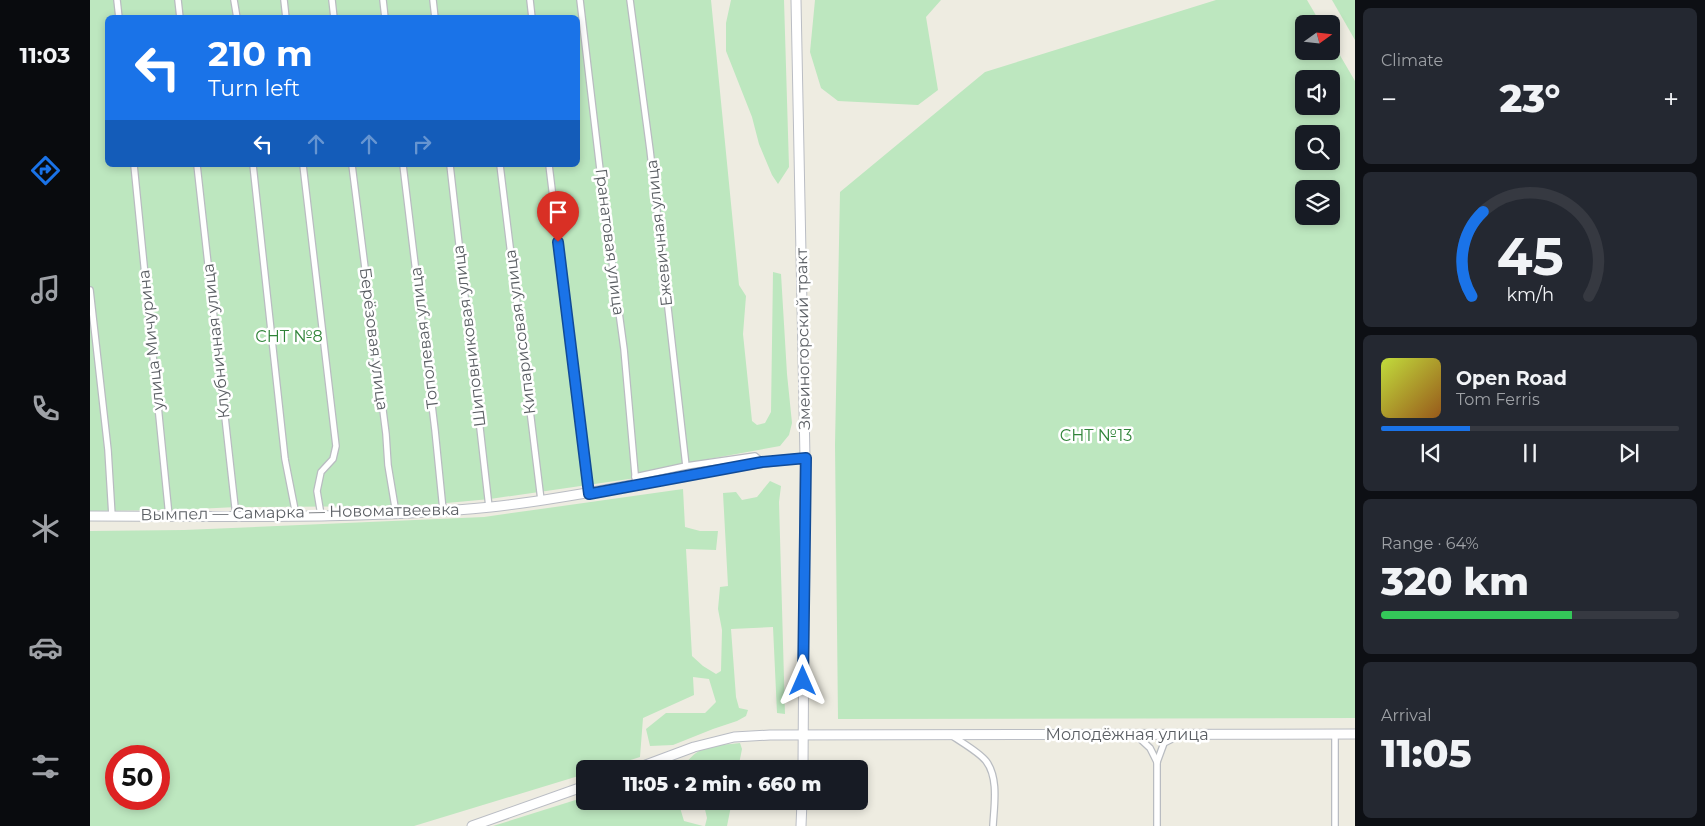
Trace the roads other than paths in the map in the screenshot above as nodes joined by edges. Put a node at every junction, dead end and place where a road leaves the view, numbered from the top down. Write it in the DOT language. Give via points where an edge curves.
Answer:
graph roads {
  1 [pos="117,0"];
  2 [pos="178,0"];
  3 [pos="234,0"];
  4 [pos="284,0"];
  5 [pos="332,0"];
  6 [pos="383,0"];
  7 [pos="433,0"];
  8 [pos="437,0"];
  9 [pos="530,0"];
  10 [pos="580,0"];
  11 [pos="630,0"];
  12 [pos="796,0"];
  13 [pos="434,9"];
  14 [pos="118,15"];
  15 [pos="180,15"];
  16 [pos="236,15"];
  17 [pos="286,15"];
  18 [pos="334,15"];
  19 [pos="385,15"];
  20 [pos="435,15"];
  21 [pos="532,15"];
  22 [pos="134,167"];
  23 [pos="197,167"];
  24 [pos="254,167"];
  25 [pos="303,167"];
  26 [pos="352,167"];
  27 [pos="403,167"];
  28 [pos="450,167"];
  29 [pos="500,167"];
  30 [pos="549,167"];
  31 [pos="90,290"];
  32 [pos="806,458"];
  33 [pos="762,462"];
  34 [pos="686,466"];
  35 [pos="635,481"];
  36 [pos="589,494"];
  37 [pos="540,500"];
  38 [pos="489,507"];
  39 [pos="443,510"];
  40 [pos="396,514"];
  41 [pos="321,515"];
  42 [pos="90,516"];
  43 [pos="112,516"];
  44 [pos="169,516"];
  45 [pos="236,516"];
  46 [pos="296,516"];
  47 [pos="803,734"];
  48 [pos="949,734"];
  49 [pos="1135,734"];
  50 [pos="1182,734"];
  51 [pos="1335,734"];
  52 [pos="1355,734"];
  53 [pos="660,760"];
  54 [pos="803,760"];
  55 [pos="1157,762"];
  56 [pos="576,789"];
  57 [pos="802,810"];
  58 [pos="472,826"];
  59 [pos="801,826"];
  60 [pos="994,826"];
  61 [pos="1157,826"];
  62 [pos="1335,826"];
  1 -- 14 [label="street"];
  2 -- 15 [label="street"];
  3 -- 16 [label="street"];
  4 -- 17 [label="street"];
  5 -- 18 [label="street"];
  6 -- 19 [label="street"];
  7 -- 13 [label="street"];
  8 -- 13 [label="street"];
  9 -- 21 [label="street"];
  10 -- 35 [label="street, Гранатовая улица" via="624,349"];
  11 -- 34 [label="street, Ежевичная улица"];
  12 -- 32 [label="main road, Змеиногорский тракт"];
  13 -- 20 [label="street"];
  22 -- 44 [label="street, улица Мичурина"];
  23 -- 45 [label="street, Клубничная улица"];
  24 -- 46 [label="street" via="285,460"];
  25 -- 41 [label="street" via="336,446 333,459 321,472 317,490"];
  26 -- 40 [label="street, Берёзовая улица"];
  27 -- 39 [label="street, Тополевая улица"];
  28 -- 38 [label="street, Шиповниковая улица"];
  29 -- 37 [label="street, Кипарисовая улица"];
  30 -- 36 [label="street"];
  31 -- 43 [label="street"];
  32 -- 33 [label="main road, Вымпел — Самарка — Новоматвеевка"];
  32 -- 47 [label="main road, Змеиногорский тракт"];
  33 -- 34 [label="street" via="755,456"];
  33 -- 35 [label="main road, Вымпел — Самарка — Новоматвеевка"];
  34 -- 35 [label="street"];
  35 -- 36 [label="main road, Вымпел — Самарка — Новоматвеевка"];
  36 -- 37 [label="main road, Вымпел — Самарка — Новоматвеевка"];
  37 -- 38 [label="main road, Вымпел — Самарка — Новоматвеевка"];
  38 -- 39 [label="main road, Вымпел — Самарка — Новоматвеевка"];
  39 -- 40 [label="main road, Вымпел — Самарка — Новоматвеевка"];
  40 -- 41 [label="main road, Вымпел — Самарка — Новоматвеевка"];
  41 -- 46 [label="main road, Вымпел — Самарка — Новоматвеевка"];
  42 -- 43 [label="main road, Вымпел — Самарка — Новоматвеевка"];
  43 -- 44 [label="main road, Вымпел — Самарка — Новоматвеевка"];
  44 -- 45 [label="main road, Вымпел — Самарка — Новоматвеевка"];
  45 -- 46 [label="main road, Вымпел — Самарка — Новоматвеевка"];
  47 -- 48 [label="main road, Молодёжная улица"];
  47 -- 53 [label="main road, Молодёжная улица" via="734,737 677,752"];
  47 -- 54 [label="main road, Змеиногорский тракт"];
  48 -- 49 [label="main road, Молодёжная улица"];
  48 -- 60 [label="street" via="985,759 991,770"];
  49 -- 50 [label="main road, Молодёжная улица"];
  49 -- 55 [label="street" via="1150,748"];
  50 -- 51 [label="main road, Молодёжная улица"];
  50 -- 55 [label="street" via="1164,744"];
  51 -- 52 [label="main road, Молодёжная улица"];
  51 -- 62 [label="street"];
  55 -- 61 [label="street"];
  56 -- 58 [label="main road"];
  57 -- 59 [label="main road"];
}
